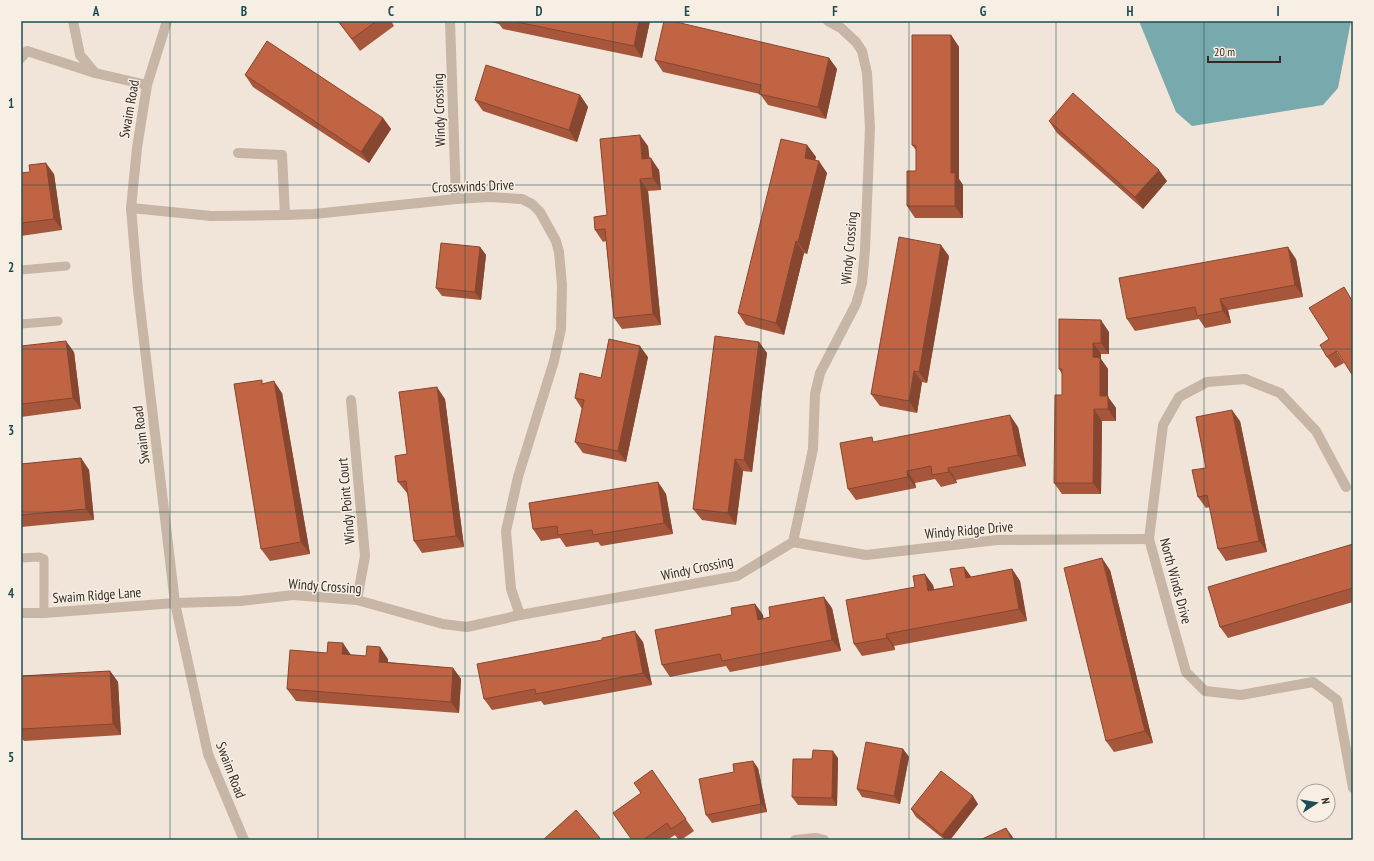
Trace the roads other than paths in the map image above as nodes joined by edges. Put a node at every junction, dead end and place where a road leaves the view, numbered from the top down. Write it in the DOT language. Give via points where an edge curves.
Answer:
graph roads {
  1 [pos="73,21"];
  2 [pos="167,21"];
  3 [pos="450,21"];
  4 [pos="828,21"];
  5 [pos="23,53"];
  6 [pos="95,74"];
  7 [pos="147,85"];
  8 [pos="238,153"];
  9 [pos="456,199"];
  10 [pos="131,208"];
  11 [pos="285,214"];
  12 [pos="66,266"];
  13 [pos="21,270"];
  14 [pos="58,321"];
  15 [pos="21,324"];
  16 [pos="351,400"];
  17 [pos="1346,487"];
  18 [pos="1149,539"];
  19 [pos="793,542"];
  20 [pos="21,558"];
  21 [pos="357,600"];
  22 [pos="175,602"];
  23 [pos="21,613"];
  24 [pos="44,613"];
  25 [pos="520,615"];
  26 [pos="1353,788"];
  27 [pos="244,840"];
  28 [pos="795,840"];
  29 [pos="824,840"];
  1 -- 6 [label="street" via="80,55"];
  2 -- 7 [label="street, Swaim Road"];
  3 -- 9 [label="street, Windy Crossing"];
  4 -- 19 [label="street, Windy Crossing" via="841,28 856,42 862,51 867,73 870,128 865,250 862,283 856,304 820,373 815,394 813,449"];
  5 -- 6 [label="street"];
  6 -- 7 [label="street"];
  7 -- 10 [label="street, Swaim Road"];
  8 -- 11 [label="street" via="282,156"];
  9 -- 11 [label="street, Crosswinds Drive" via="314,214"];
  9 -- 25 [label="street, Crosswinds Drive" via="522,199 532,204 540,212 556,241 559,252 562,285 561,329 554,361 518,477 506,531 511,589"];
  10 -- 11 [label="street, Crosswinds Drive" via="211,216"];
  10 -- 22 [label="street, Swaim Road" via="138,290"];
  12 -- 13 [label="lane"];
  14 -- 15 [label="lane"];
  16 -- 21 [label="street, Windy Point Court" via="365,556"];
  17 -- 18 [label="street, North Winds Drive" via="1316,431 1280,393 1245,379 1207,382 1179,397 1163,425"];
  18 -- 19 [label="street, Windy Ridge Drive" via="996,540 866,555"];
  18 -- 26 [label="street, North Winds Drive" via="1186,672 1205,691 1241,695 1313,682 1337,700"];
  19 -- 25 [label="street, Windy Crossing" via="737,576"];
  20 -- 24 [label="lane" via="44,559"];
  21 -- 22 [label="street, Windy Crossing" via="293,595 241,601"];
  21 -- 25 [label="street, Windy Crossing" via="443,624 467,627"];
  22 -- 24 [label="street, Swaim Ridge Lane"];
  22 -- 27 [label="street, Swaim Road" via="208,754"];
  23 -- 24 [label="street, Swaim Ridge Lane"];
  28 -- 29 [label="street"];
}
